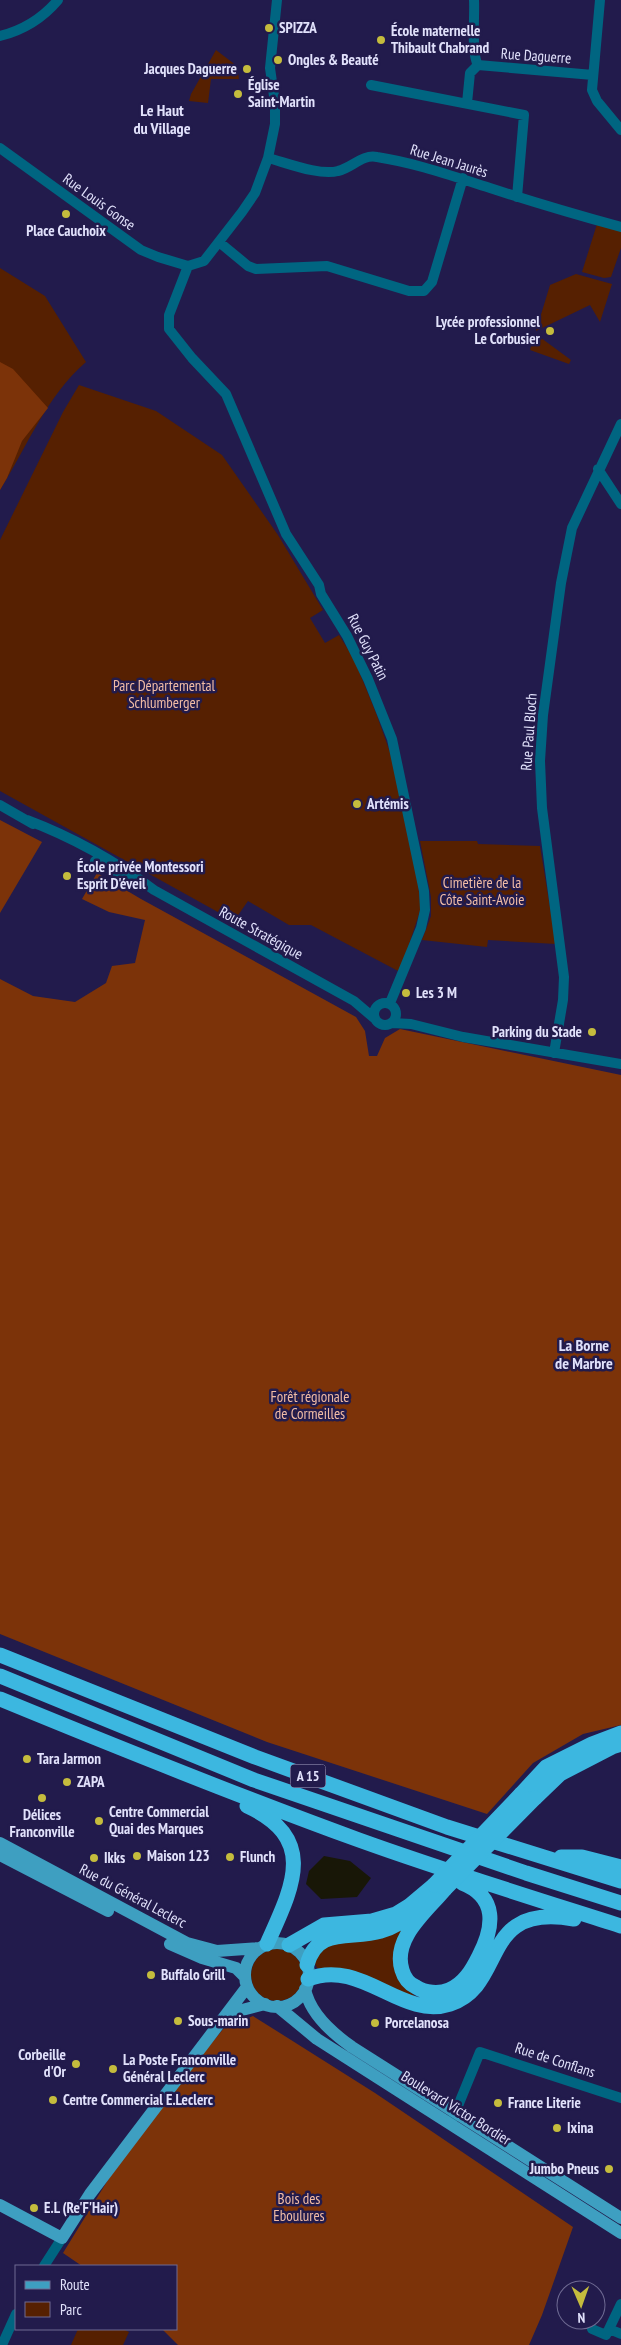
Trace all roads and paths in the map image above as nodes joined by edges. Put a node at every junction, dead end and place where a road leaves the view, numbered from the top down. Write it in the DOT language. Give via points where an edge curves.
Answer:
graph roads {
  1 [pos="58,0"];
  2 [pos="277,0"];
  3 [pos="474,0"];
  4 [pos="600,0"];
  5 [pos="0,36"];
  6 [pos="478,65"];
  7 [pos="593,75"];
  8 [pos="371,85"];
  9 [pos="467,103"];
  10 [pos="621,130"];
  11 [pos="0,148"];
  12 [pos="268,158"];
  13 [pos="463,178"];
  14 [pos="517,197"];
  15 [pos="621,227"];
  16 [pos="219,242"];
  17 [pos="188,266"];
  18 [pos="621,424"];
  19 [pos="598,469"];
  20 [pos="621,504"];
  21 [pos="0,805"];
  22 [pos="354,1001"];
  23 [pos="379,1004"];
  24 [pos="393,1007"];
  25 [pos="374,1018"];
  26 [pos="392,1023"];
  27 [pos="423,1026"];
  28 [pos="554,1053"];
  29 [pos="621,1064"];
  30 [pos="0,1655"];
  31 [pos="0,1676"];
  32 [pos="0,1699"];
  33 [pos="621,1733"];
  34 [pos="621,1744"];
  35 [pos="144,1758"];
  36 [pos="528,1796"];
  37 [pos="359,1840"];
  38 [pos="0,1844"];
  39 [pos="0,1855"];
  40 [pos="548,1858"];
  41 [pos="621,1867"];
  42 [pos="621,1881"];
  43 [pos="439,1887"];
  44 [pos="621,1903"];
  45 [pos="621,1926"];
  46 [pos="289,1945"];
  47 [pos="263,1946"];
  48 [pos="307,1978"];
  49 [pos="246,1982"];
  50 [pos="271,2005"];
  51 [pos="218,2025"];
  52 [pos="621,2098"];
  53 [pos="453,2118"];
  54 [pos="0,2204"];
  55 [pos="621,2218"];
  56 [pos="621,2233"];
  57 [pos="62,2238"];
  58 [pos="45,2265"];
  59 [pos="621,2304"];
  60 [pos="15,2316"];
  61 [pos="609,2328"];
  62 [pos="596,2330"];
  63 [pos="621,2334"];
  64 [pos="2,2345"];
  1 -- 5 [label="street" via="29,26"];
  2 -- 12 [label="street" via="270,68 276,114"];
  3 -- 6 [label="street" via="474,52"];
  4 -- 7 [label="street"];
  6 -- 7 [label="street, Rue Daguerre"];
  6 -- 9 [label="street" via="470,73"];
  7 -- 10 [label="street" via="593,95"];
  8 -- 9 [label="street"];
  9 -- 14 [label="street" via="524,115"];
  11 -- 17 [label="street, Rue Louis Gonse" via="126,240 158,257"];
  12 -- 13 [label="street, Rue Jean Jaurès" via="333,172 374,156"];
  12 -- 16 [label="street" via="254,193"];
  13 -- 14 [label="street, Rue Jean Jaurès"];
  13 -- 16 [label="street" via="432,282 424,291 408,291 327,266 256,269"];
  14 -- 15 [label="street, Rue Jean Jaurès"];
  16 -- 17 [label="street" via="204,261"];
  17 -- 24 [label="street, Rue Guy Patin" via="169,315 170,329 226,394 286,534 347,636 392,739 426,903"];
  18 -- 19 [label="street, Rue Paul Bloch"];
  19 -- 20 [label="street"];
  19 -- 28 [label="street, Rue Paul Bloch" via="572,528 543,715 540,761 542,808 564,977"];
  21 -- 22 [label="street, Route Stratégique" via="130,872 154,890"];
  22 -- 23 [label="street, Route Stratégique"];
  22 -- 25 [label="street, Route Stratégique"];
  23 -- 24 [label="street"];
  23 -- 25 [label="street"];
  24 -- 26 [label="street" via="396,1017"];
  24 -- 27 [label="street"];
  25 -- 26 [label="street" via="382,1024"];
  26 -- 27 [label="street"];
  27 -- 28 [label="street" via="463,1037"];
  28 -- 29 [label="street"];
  30 -- 40 [label="highway, A 15" via="255,1757 447,1827"];
  31 -- 44 [label="highway, A 15" via="254,1780"];
  32 -- 35 [label="highway"];
  33 -- 36 [label="highway" via="546,1767"];
  34 -- 36 [label="highway" via="560,1774"];
  35 -- 37 [label="highway"];
  35 -- 47 [label="highway" via="260,1812 286,1834 293,1852 293,1875"];
  36 -- 43 [label="highway, bridge"];
  37 -- 43 [label="highway" via="469,1886 477,1891 489,1908 490,1931 468,1976 450,1990 435,1993 417,1988 406,1979 400,1951 406,1935"];
  37 -- 45 [label="highway"];
  38 -- 47 [label="main road, Rue du Général Leclerc" via="187,1943 217,1951"];
  39 -- 49 [label="main road, Rue du Général Leclerc" via="186,1952 236,1968"];
  40 -- 41 [label="highway" via="582,1857"];
  40 -- 42 [label="highway, A 15"];
  43 -- 46 [label="highway" via="387,1917 324,1925"];
  43 -- 48 [label="highway" via="407,1918 391,1927 373,1933 325,1939 314,1950"];
  45 -- 48 [label="highway" via="549,1916 526,1921 507,1935 468,1993 441,2006 415,2003 347,1976"];
  46 -- 47 [label="main road" via="274,1943"];
  46 -- 48 [label="main road" via="302,1955"];
  47 -- 49 [label="main road" via="248,1961"];
  48 -- 50 [label="main road" via="293,2002"];
  48 -- 53 [label="main road, Boulevard Victor Bordier" via="311,2006 337,2036"];
  49 -- 50 [label="main road" via="254,1997"];
  49 -- 51 [label="main road"];
  50 -- 51 [label="main road" via="242,2010"];
  50 -- 53 [label="main road, Boulevard Victor Bordier" via="288,2014 308,2034"];
  51 -- 57 [label="main road" via="90,2194"];
  52 -- 53 [label="street, Rue de Conflans" via="480,2052"];
  53 -- 55 [label="main road, Boulevard Victor Bordier"];
  53 -- 56 [label="main road, Boulevard Victor Bordier"];
  54 -- 57 [label="main road"];
  57 -- 58 [label="street"];
  59 -- 61 [label="street"];
  60 -- 64 [label="street"];
  61 -- 62 [label="street" via="606,2335"];
  61 -- 63 [label="street"];
}
